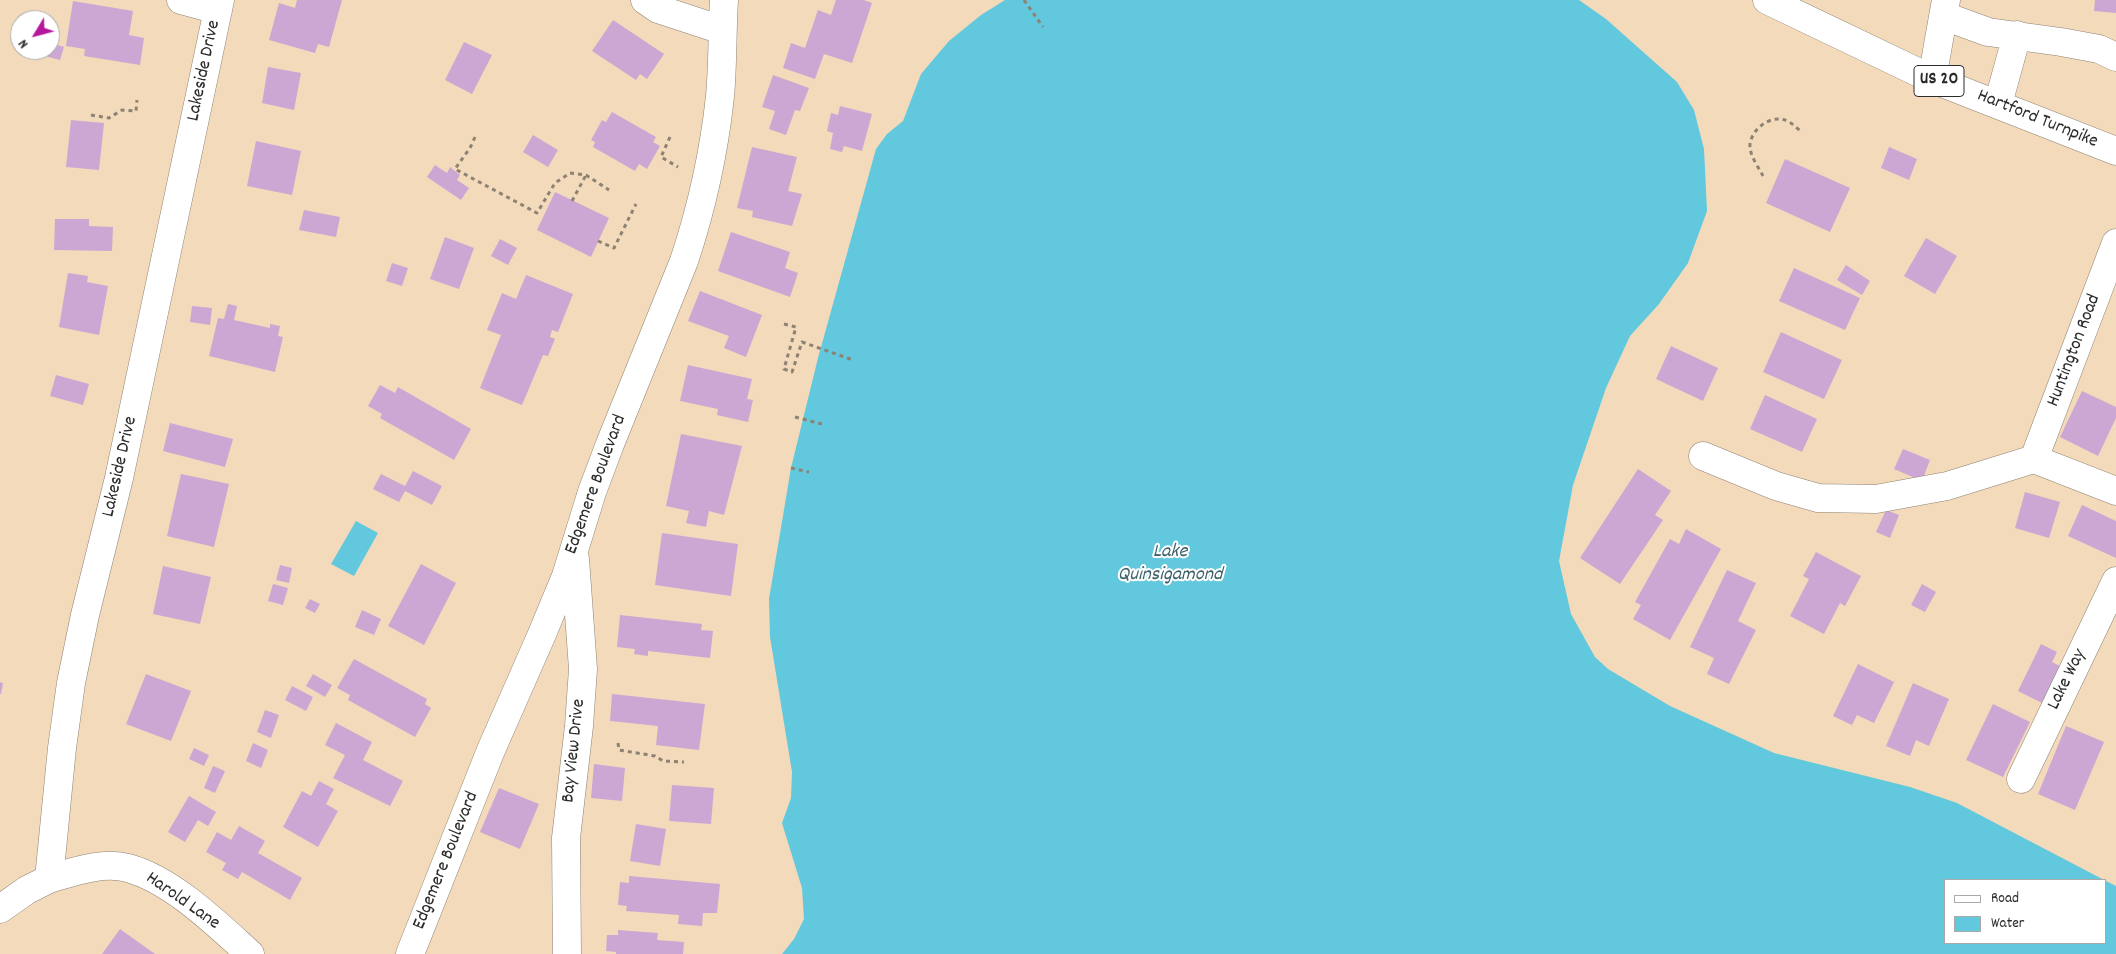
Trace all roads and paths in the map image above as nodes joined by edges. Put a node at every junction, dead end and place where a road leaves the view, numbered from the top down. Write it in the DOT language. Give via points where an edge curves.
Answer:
graph roads {
  1 [pos="181,0"];
  2 [pos="645,0"];
  3 [pos="724,0"];
  4 [pos="1024,0"];
  5 [pos="1767,0"];
  6 [pos="219,5"];
  7 [pos="1945,8"];
  8 [pos="1043,27"];
  9 [pos="722,30"];
  10 [pos="2017,35"];
  11 [pos="2116,57"];
  12 [pos="1932,79"];
  13 [pos="137,100"];
  14 [pos="1998,104"];
  15 [pos="91,115"];
  16 [pos="1801,131"];
  17 [pos="670,137"];
  18 [pos="475,138"];
  19 [pos="2116,151"];
  20 [pos="678,168"];
  21 [pos="586,175"];
  22 [pos="1763,176"];
  23 [pos="609,190"];
  24 [pos="572,201"];
  25 [pos="636,204"];
  26 [pos="598,240"];
  27 [pos="2116,243"];
  28 [pos="784,324"];
  29 [pos="854,360"];
  30 [pos="795,417"];
  31 [pos="822,424"];
  32 [pos="1702,456"];
  33 [pos="2034,459"];
  34 [pos="792,468"];
  35 [pos="808,472"];
  36 [pos="2116,491"];
  37 [pos="574,548"];
  38 [pos="2116,581"];
  39 [pos="618,743"];
  40 [pos="684,762"];
  41 [pos="2021,779"];
  42 [pos="49,879"];
  43 [pos="0,909"];
  44 [pos="250,954"];
  45 [pos="410,954"];
  46 [pos="567,954"];
  1 -- 6 [label="street"];
  2 -- 9 [label="street" via="658,9"];
  3 -- 9 [label="street, Edgemere Boulevard"];
  4 -- 8 [label="path"];
  5 -- 12 [label="street, Hartford Turnpike / US 20"];
  6 -- 42 [label="street, Lakeside Drive" via="123,461 71,683"];
  7 -- 10 [label="street" via="1988,32"];
  7 -- 12 [label="street"];
  9 -- 37 [label="street, Edgemere Boulevard" via="720,95 699,215 684,261 610,444"];
  10 -- 11 [label="street" via="2099,49"];
  10 -- 14 [label="street"];
  12 -- 14 [label="street, Hartford Turnpike / US 20"];
  13 -- 15 [label="path" via="136,111 122,110 109,118"];
  14 -- 19 [label="street, Hartford Turnpike / US 20"];
  16 -- 22 [label="path" via="1785,120 1769,120 1757,129 1750,143 1751,155"];
  17 -- 20 [label="path" via="661,157"];
  18 -- 21 [label="path" via="455,169 537,213 555,183 570,173"];
  21 -- 23 [label="path"];
  21 -- 24 [label="path"];
  25 -- 26 [label="path" via="614,248"];
  27 -- 33 [label="street, Huntington Road"];
  28 -- 29 [label="path" via="796,327 784,370 792,372 802,342"];
  30 -- 31 [label="path"];
  32 -- 33 [label="street" via="1776,486 1818,498 1876,499 1947,486"];
  33 -- 36 [label="street"];
  34 -- 35 [label="path"];
  37 -- 45 [label="street, Edgemere Boulevard" via="542,634 491,750"];
  37 -- 46 [label="street, Bay View Drive" via="582,669 566,838"];
  38 -- 41 [label="street, Lake Way"];
  39 -- 40 [label="path" via="619,750 627,753"];
  42 -- 43 [label="street"];
  42 -- 44 [label="street, Harold Lane" via="102,866 127,867 154,878 179,895"];
}
